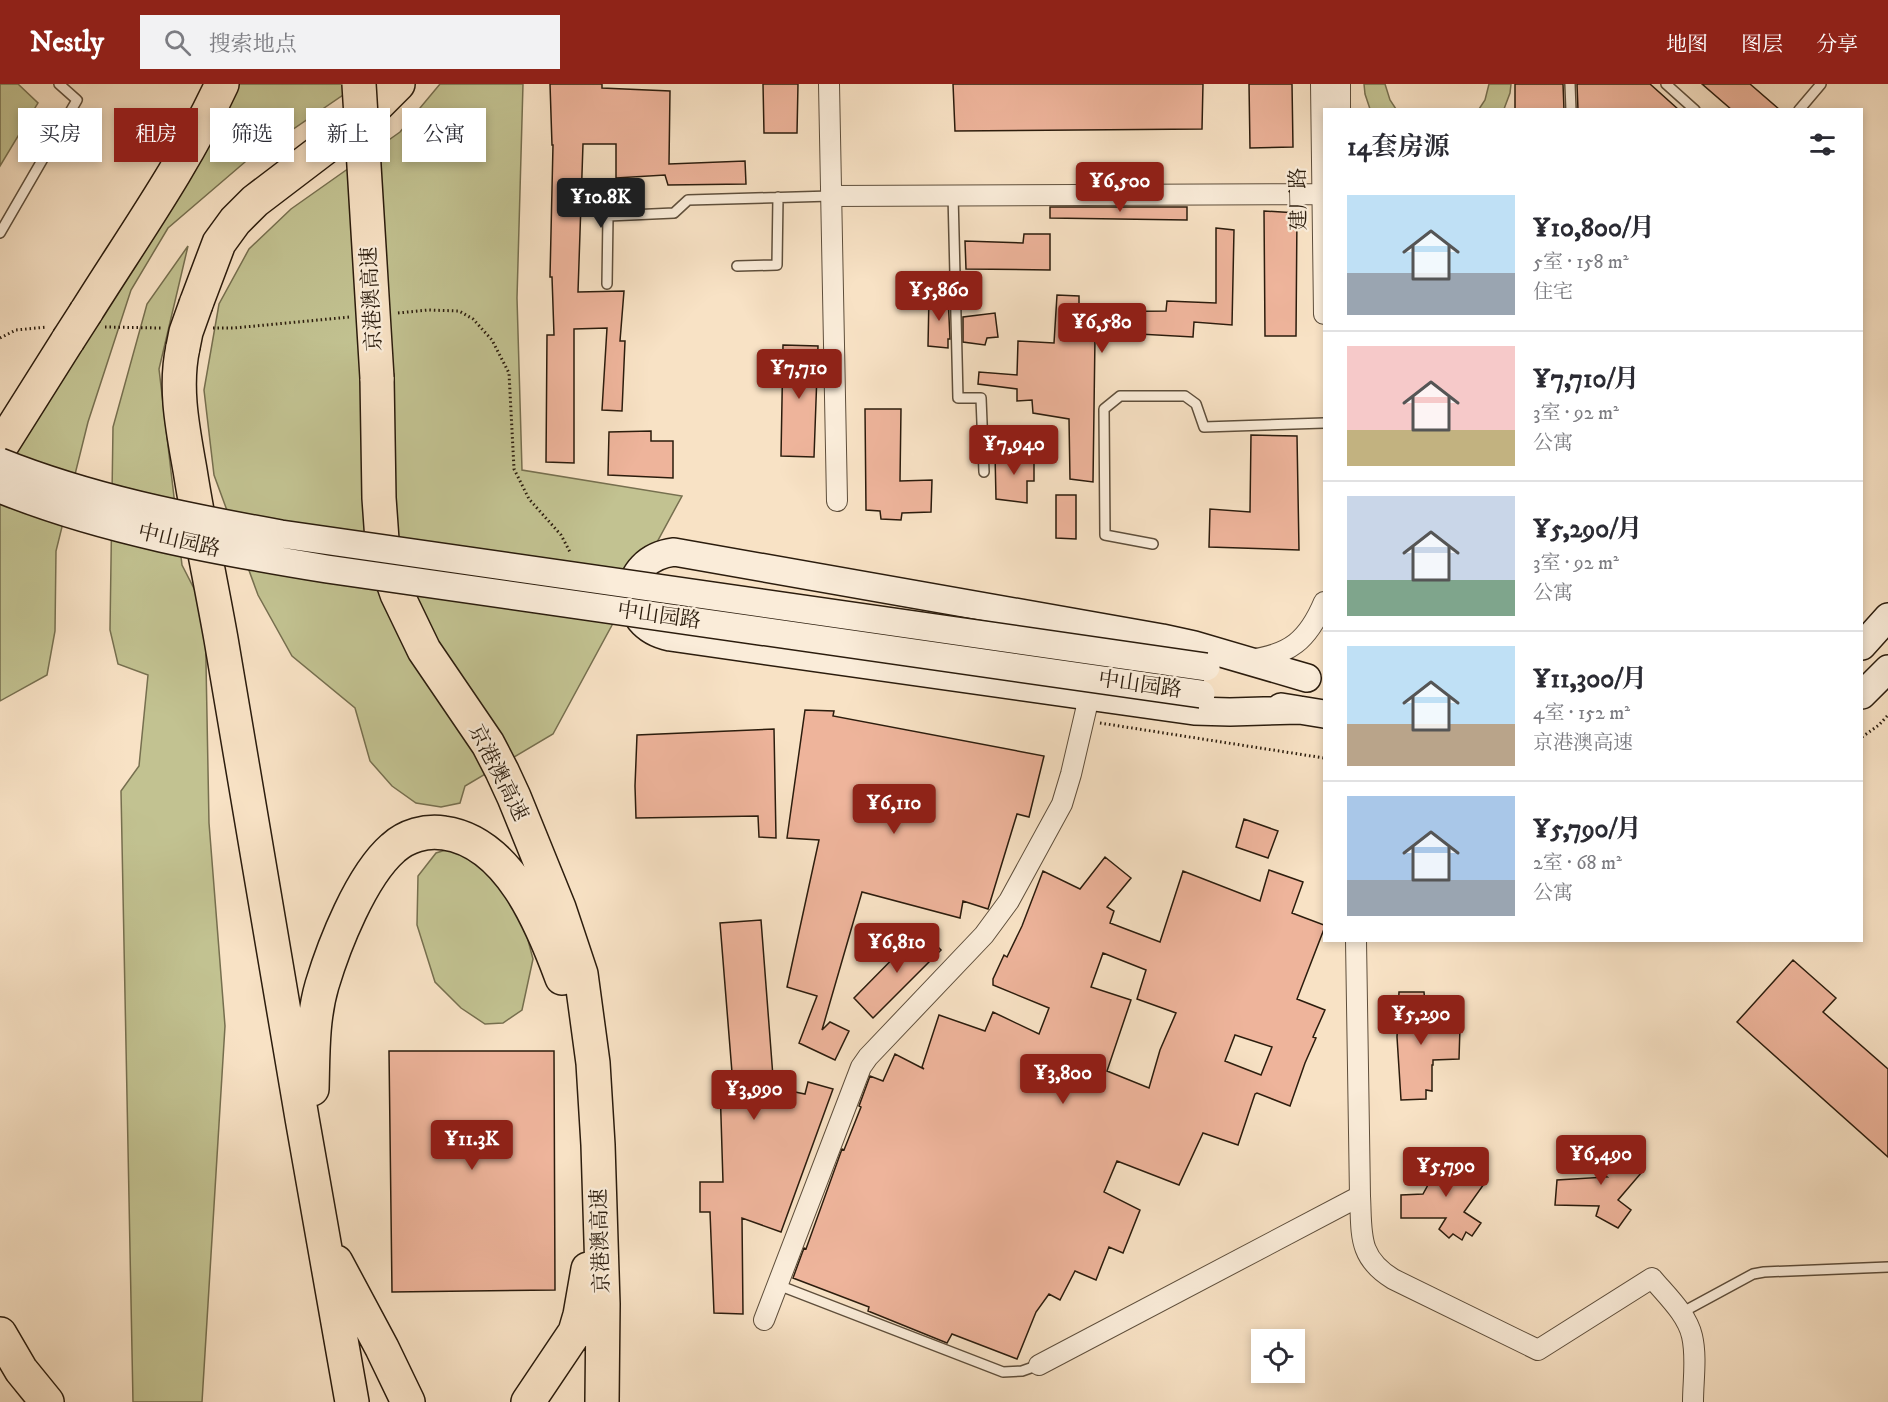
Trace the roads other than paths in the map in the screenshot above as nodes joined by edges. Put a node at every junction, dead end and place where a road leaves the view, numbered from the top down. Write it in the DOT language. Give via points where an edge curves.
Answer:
graph roads {
  1 [pos="59,84"];
  2 [pos="222,84"];
  3 [pos="359,84"];
  4 [pos="398,84"];
  5 [pos="829,84"];
  6 [pos="1321,84"];
  7 [pos="1340,84"];
  8 [pos="1570,84"];
  9 [pos="1666,84"];
  10 [pos="1821,84"];
  11 [pos="1340,108"];
  12 [pos="1570,108"];
  13 [pos="1693,108"];
  14 [pos="1801,108"];
  15 [pos="1323,157"];
  16 [pos="953,194"];
  17 [pos="1323,194"];
  18 [pos="831,196"];
  19 [pos="778,197"];
  20 [pos="0,234"];
  21 [pos="737,266"];
  22 [pos="607,284"];
  23 [pos="1323,423"];
  24 [pos="0,448"];
  25 [pos="0,462"];
  26 [pos="984,472"];
  27 [pos="0,489"];
  28 [pos="837,501"];
  29 [pos="1153,544"];
  30 [pos="1323,604"];
  31 [pos="1888,617"];
  32 [pos="1863,645"];
  33 [pos="1246,660"];
  34 [pos="1888,669"];
  35 [pos="1316,679"];
  36 [pos="1863,694"];
  37 [pos="1086,709"];
  38 [pos="1312,712"];
  39 [pos="1356,942"];
  40 [pos="313,1184"];
  41 [pos="1360,1196"];
  42 [pos="600,1219"];
  43 [pos="320,1225"];
  44 [pos="1888,1267"];
  45 [pos="778,1285"];
  46 [pos="583,1293"];
  47 [pos="1681,1313"];
  48 [pos="764,1320"];
  49 [pos="0,1334"];
  50 [pos="1039,1365"];
  51 [pos="47,1402"];
  52 [pos="352,1402"];
  53 [pos="408,1402"];
  54 [pos="528,1402"];
  55 [pos="602,1402"];
  56 [pos="1693,1402"];
  1 -- 20 [label="lane" via="77,100"];
  2 -- 24 [label="highway, bridge" via="92,319 60,333"];
  3 -- 42 [label="highway, 京港澳高速, bridge" via="377,378 379,498 387,565 424,650 488,744 506,779 559,908 581,974 593,1063"];
  4 -- 40 [label="highway, bridge" via="364,118 255,201 235,221 219,243 203,316 174,338 180,358 179,388 186,447"];
  5 -- 18 [label="street"];
  6 -- 15 [label="street, 建厂路"];
  7 -- 11 [label="street"];
  8 -- 12 [label="lane"];
  9 -- 13 [label="lane"];
  10 -- 14 [label="lane"];
  16 -- 17 [label="street"];
  16 -- 18 [label="street"];
  16 -- 26 [label="lane" via="958,398 981,398"];
  18 -- 19 [label="lane"];
  18 -- 28 [label="street"];
  19 -- 21 [label="lane" via="777,265"];
  19 -- 22 [label="lane" via="688,200 674,213 608,216"];
  23 -- 29 [label="lane" via="1204,427 1196,404 1185,396 1120,396 1104,409 1105,536"];
  25 -- 35 [label="main road, 中山园路, bridge" via="116,500 281,534 1206,667"];
  27 -- 38 [label="main road, 中山园路, bridge" via="151,536 213,550"];
  30 -- 33 [label="street" via="1316,621 1287,649"];
  31 -- 32 [label="main road"];
  33 -- 35 [label="main road"];
  33 -- 37 [label="main road" via="1151,636 674,552 653,557 633,582 632,604 636,614 660,635"];
  34 -- 36 [label="main road"];
  37 -- 38 [label="main road"];
  37 -- 45 [label="street" via="1062,804 1008,901 984,935 861,1067"];
  39 -- 41 [label="street"];
  40 -- 43 [label="highway"];
  40 -- 46 [label="highway" via="314,1031 321,986 340,935 373,872 392,848 418,834 435,832 466,839 507,871 536,918 564,984 574,1053"];
  41 -- 47 [label="street" via="1365,1248 1383,1273 1538,1350 1652,1278"];
  41 -- 50 [label="street"];
  42 -- 46 [label="highway"];
  42 -- 55 [label="highway, 京港澳高速"];
  43 -- 52 [label="highway"];
  43 -- 53 [label="highway" via="331,1254"];
  44 -- 47 [label="lane" via="1753,1274"];
  45 -- 48 [label="street"];
  45 -- 50 [label="lane" via="1003,1372"];
  46 -- 54 [label="highway" via="575,1332"];
  47 -- 56 [label="street" via="1694,1349"];
  49 -- 51 [label="highway" via="21,1370"];
}
